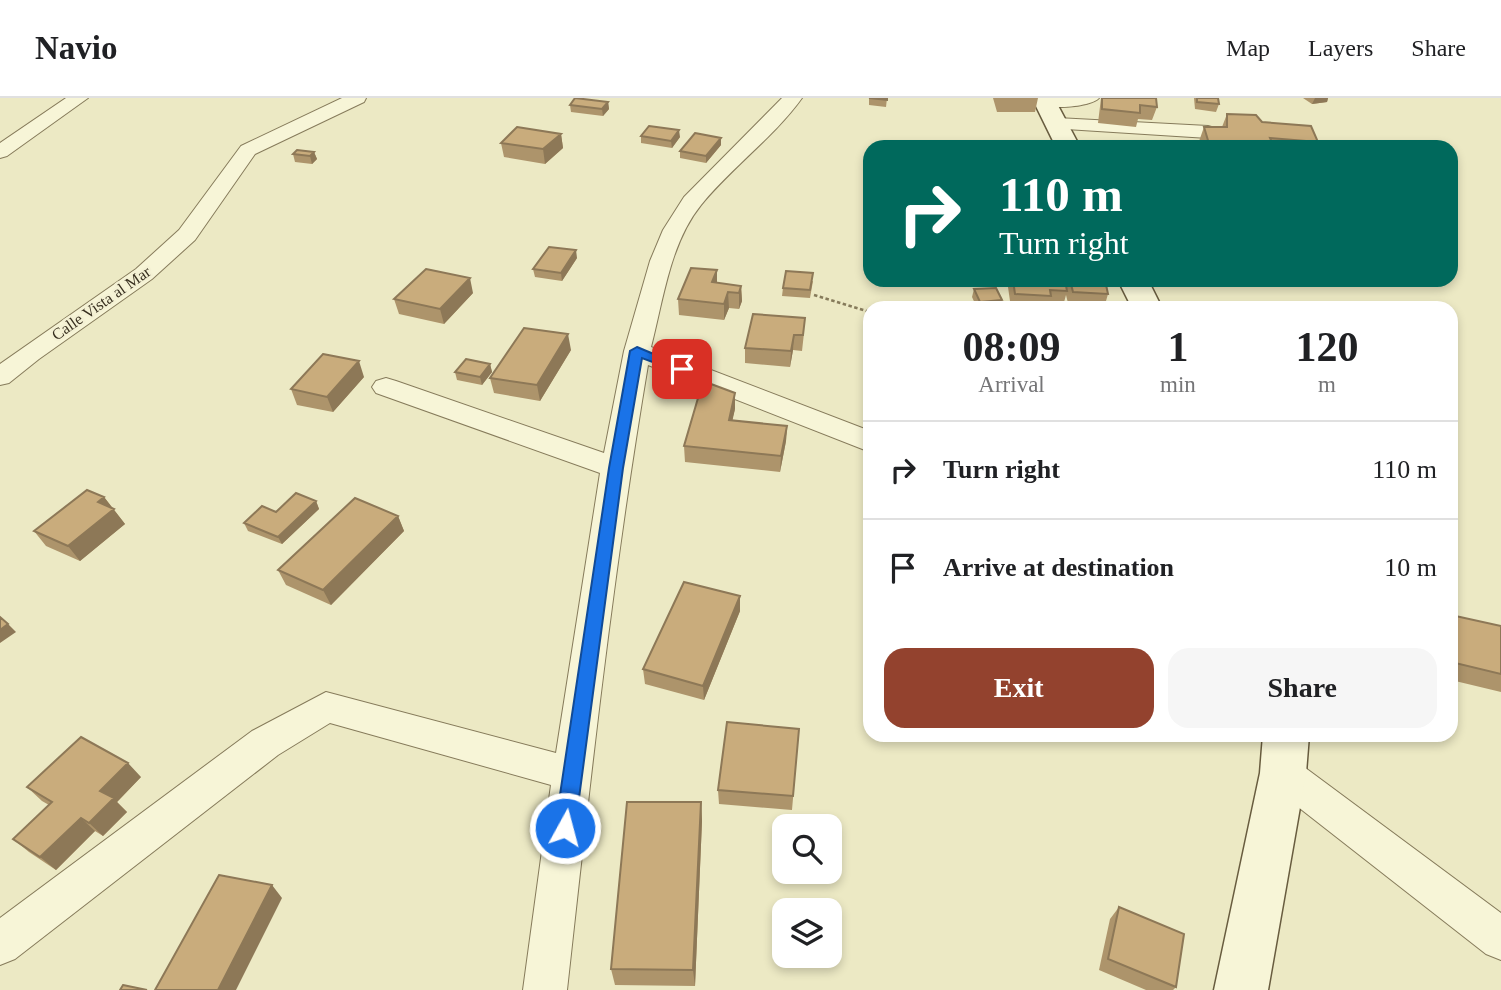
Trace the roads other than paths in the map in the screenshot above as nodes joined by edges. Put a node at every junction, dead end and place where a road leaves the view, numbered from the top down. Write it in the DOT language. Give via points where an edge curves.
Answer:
graph roads {
  1 [pos="79,98"];
  2 [pos="357,98"];
  3 [pos="793,98"];
  4 [pos="1090,98"];
  5 [pos="1044,100"];
  6 [pos="1056,124"];
  7 [pos="1208,132"];
  8 [pos="1064,140"];
  9 [pos="0,152"];
  10 [pos="637,351"];
  11 [pos="0,377"];
  12 [pos="386,387"];
  13 [pos="863,439"];
  14 [pos="616,468"];
  15 [pos="1284,754"];
  16 [pos="572,774"];
  17 [pos="1501,939"];
  18 [pos="0,944"];
  19 [pos="545,990"];
  20 [pos="1241,990"];
  1 -- 9 [label="street"];
  2 -- 11 [label="street, Calle Vista al Mar" via="248,150 187,234 144,274"];
  3 -- 10 [label="street" via="692,202 674,230"];
  4 -- 5 [label="street"];
  5 -- 6 [label="main road"];
  6 -- 7 [label="street"];
  6 -- 8 [label="main road"];
  10 -- 13 [label="street"];
  10 -- 14 [label="street"];
  12 -- 14 [label="street"];
  14 -- 16 [label="street"];
  15 -- 17 [label="street"];
  15 -- 20 [label="main road"];
  16 -- 18 [label="street" via="326,707 265,743"];
  16 -- 19 [label="street"];
}
